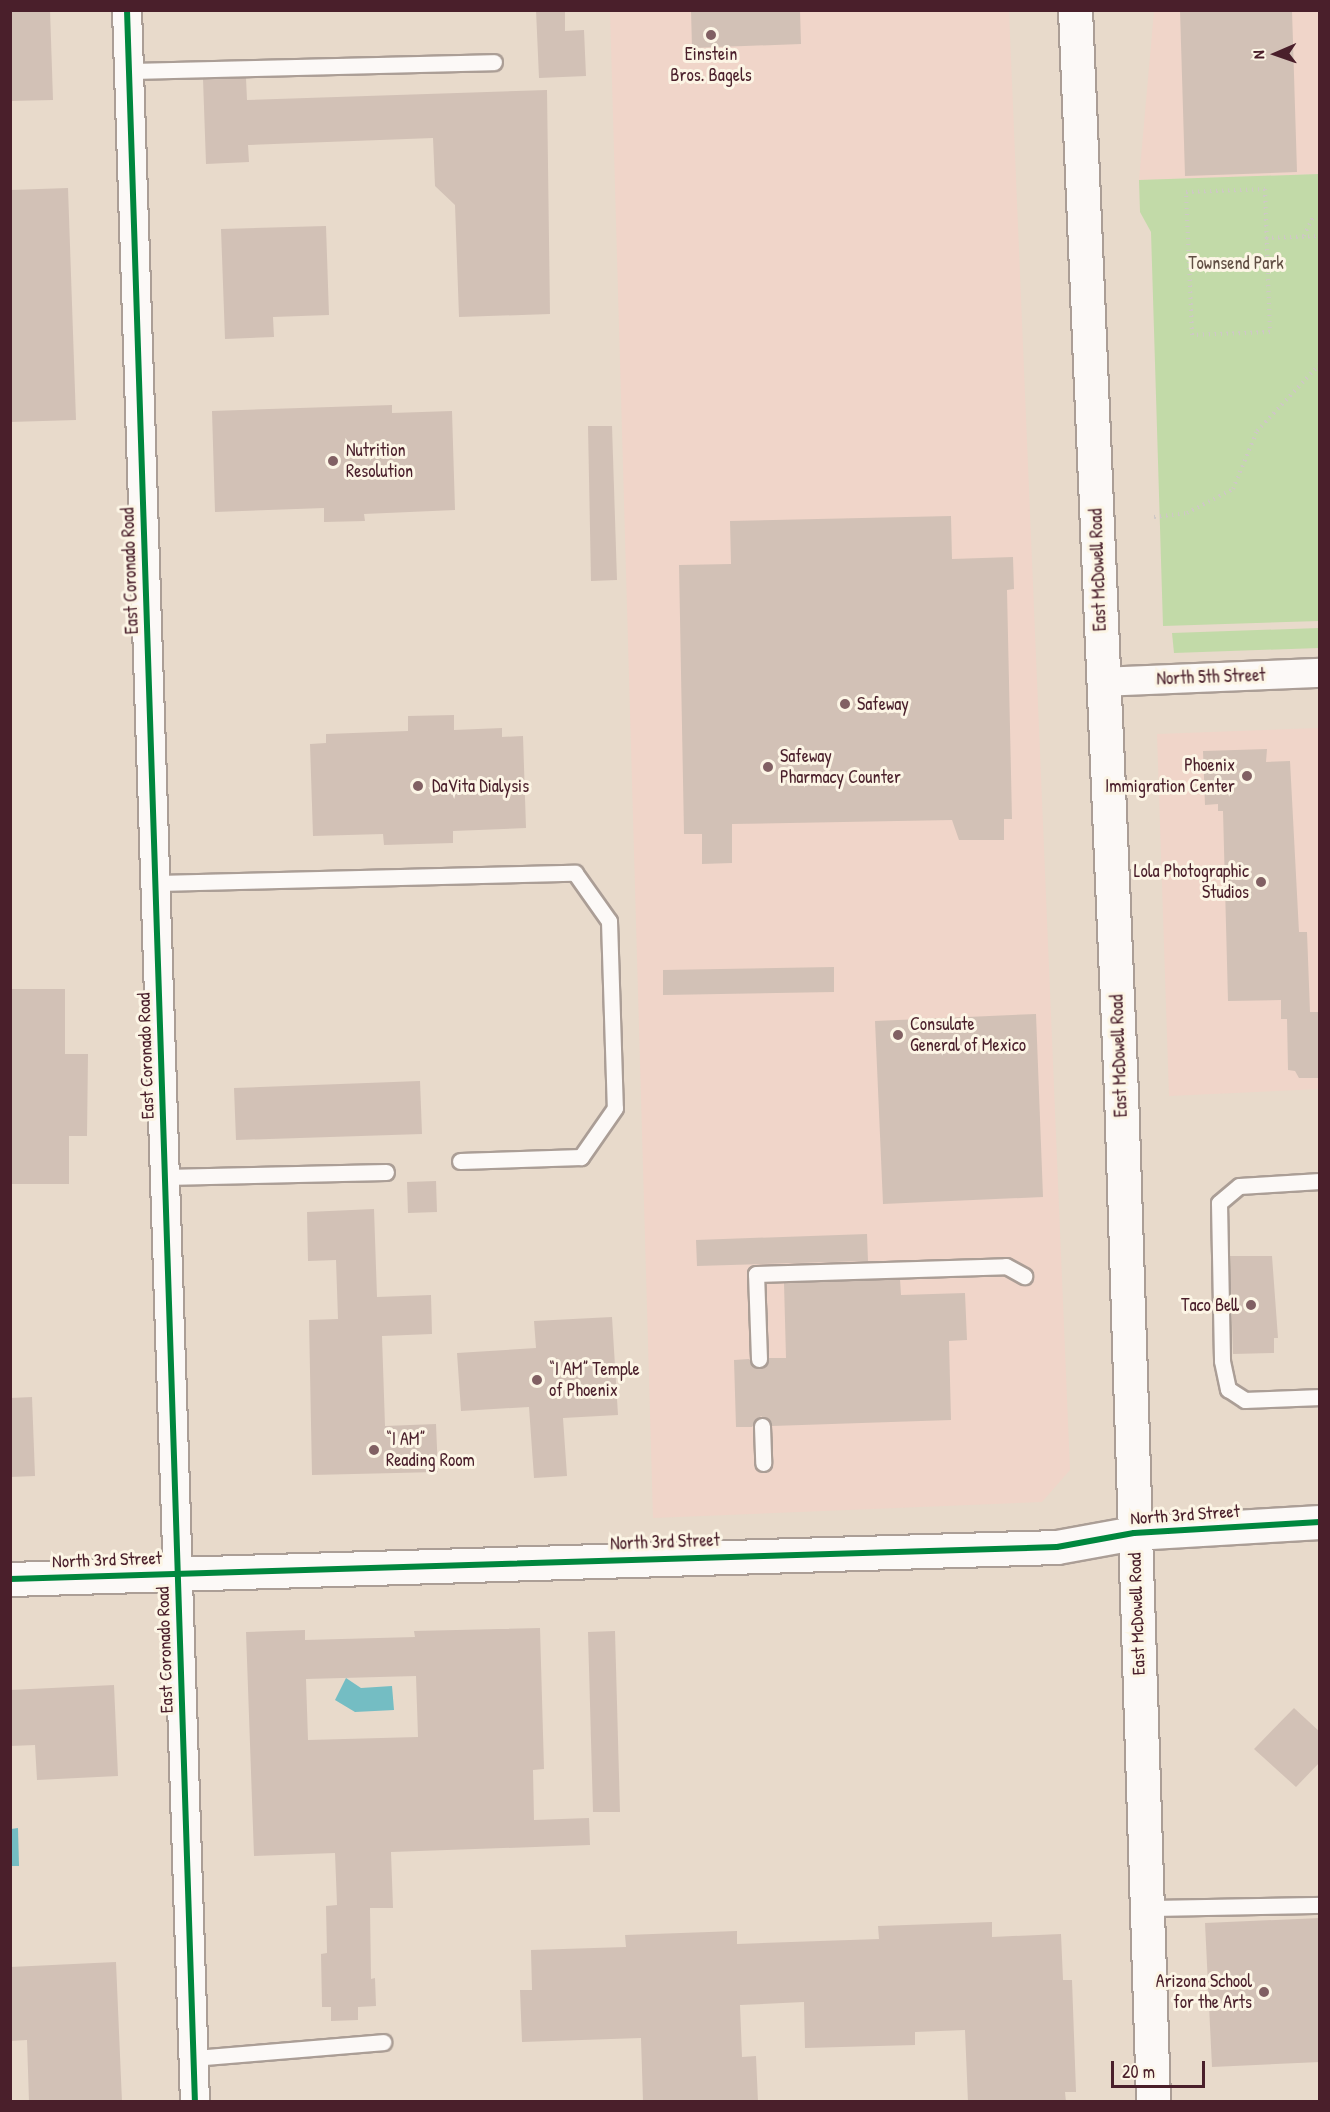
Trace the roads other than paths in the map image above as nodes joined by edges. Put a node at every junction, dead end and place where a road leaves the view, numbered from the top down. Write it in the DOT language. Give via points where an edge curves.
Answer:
graph roads {
  1 [pos="127,10"];
  2 [pos="1075,10"];
  3 [pos="494,62"];
  4 [pos="129,71"];
  5 [pos="1320,673"];
  6 [pos="1102,682"];
  7 [pos="155,883"];
  8 [pos="460,1161"];
  9 [pos="386,1172"];
  10 [pos="165,1177"];
  11 [pos="1320,1181"];
  12 [pos="1024,1276"];
  13 [pos="759,1359"];
  14 [pos="1320,1397"];
  15 [pos="762,1426"];
  16 [pos="763,1463"];
  17 [pos="1320,1522"];
  18 [pos="1134,1533"];
  19 [pos="178,1573"];
  20 [pos="10,1579"];
  21 [pos="1320,1905"];
  22 [pos="1146,1908"];
  23 [pos="383,2042"];
  24 [pos="194,2058"];
  25 [pos="195,2102"];
  26 [pos="1153,2102"];
  1 -- 4 [label="street, East Coronado Road"];
  2 -- 6 [label="main road, East McDowell Road"];
  3 -- 4 [label="lane"];
  4 -- 7 [label="street, East Coronado Road"];
  5 -- 6 [label="street, North 5th Street"];
  6 -- 18 [label="main road, East McDowell Road"];
  7 -- 8 [label="lane" via="575,873 609,921 615,1108 581,1157"];
  7 -- 10 [label="street, East Coronado Road"];
  9 -- 10 [label="lane"];
  10 -- 19 [label="street, East Coronado Road"];
  11 -- 14 [label="lane" via="1239,1186 1219,1203 1222,1361 1228,1389 1245,1400"];
  12 -- 13 [label="lane" via="1006,1266 756,1274"];
  15 -- 16 [label="lane"];
  17 -- 18 [label="main road, North 3rd Street"];
  18 -- 19 [label="main road, North 3rd Street" via="1057,1547"];
  18 -- 22 [label="main road, East McDowell Road"];
  19 -- 20 [label="main road, North 3rd Street"];
  19 -- 24 [label="street, East Coronado Road"];
  21 -- 22 [label="lane"];
  22 -- 26 [label="main road, East McDowell Road"];
  23 -- 24 [label="lane"];
  24 -- 25 [label="street, East Coronado Road"];
}
